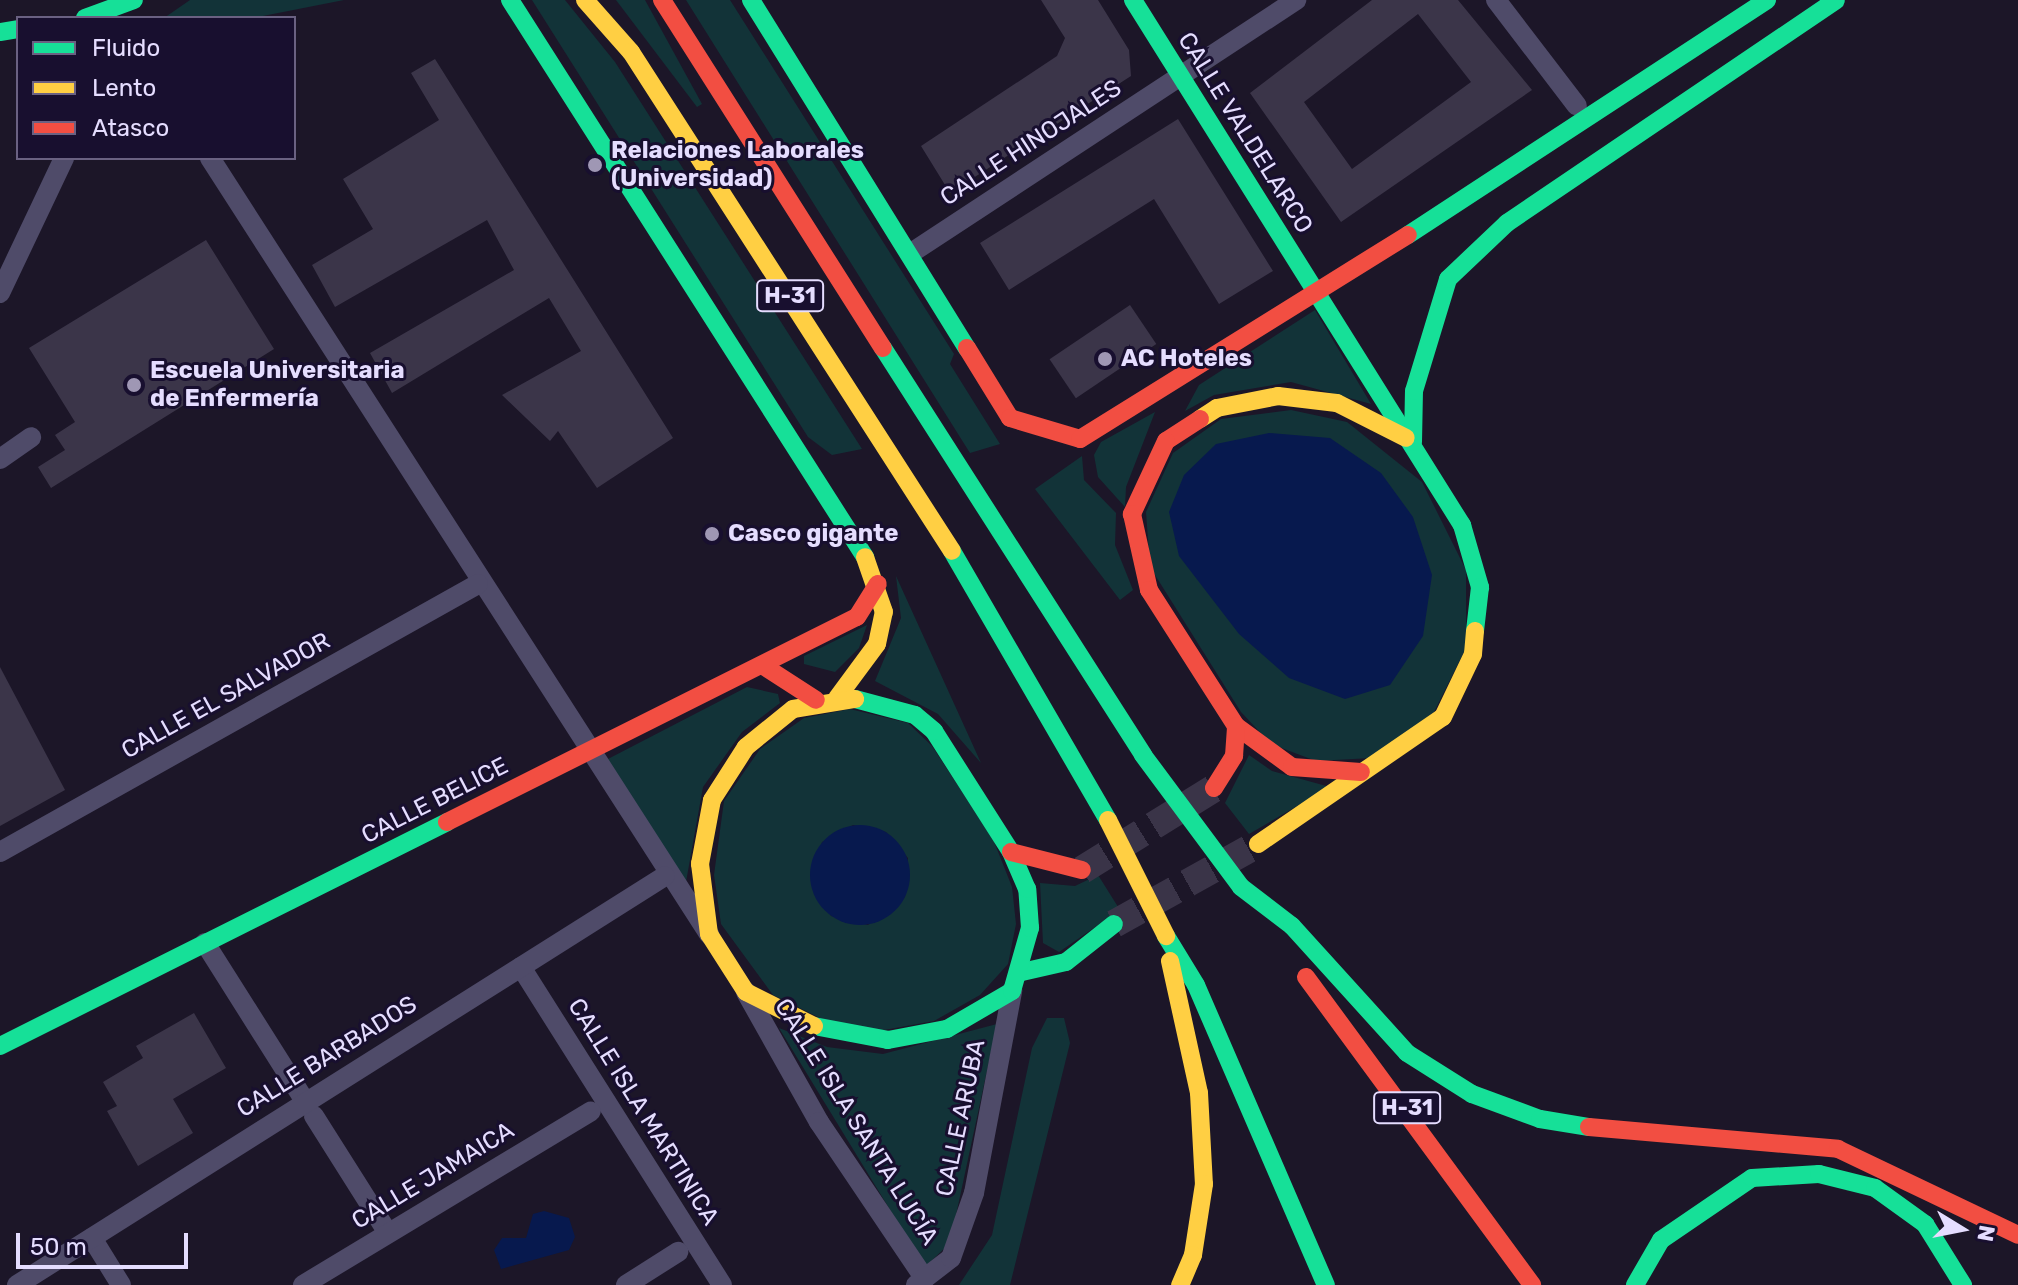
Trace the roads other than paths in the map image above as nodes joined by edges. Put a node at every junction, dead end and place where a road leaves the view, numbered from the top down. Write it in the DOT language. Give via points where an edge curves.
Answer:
graph roads {
  1 [pos="134,0"];
  2 [pos="510,0"];
  3 [pos="585,0"];
  4 [pos="662,0"];
  5 [pos="751,0"];
  6 [pos="1133,0"];
  7 [pos="1296,0"];
  8 [pos="1496,0"];
  9 [pos="1767,0"];
  10 [pos="1836,0"];
  11 [pos="114,16"];
  12 [pos="1180,76"];
  13 [pos="1577,106"];
  14 [pos="63,160"];
  15 [pos="211,160"];
  16 [pos="911,253"];
  17 [pos="1317,290"];
  18 [pos="0,293"];
  19 [pos="1183,378"];
  20 [pos="31,437"];
  21 [pos="1166,441"];
  22 [pos="1413,442"];
  23 [pos="0,459"];
  24 [pos="478,584"];
  25 [pos="878,584"];
  26 [pos="762,665"];
  27 [pos="837,698"];
  28 [pos="816,700"];
  29 [pos="1236,726"];
  30 [pos="587,752"];
  31 [pos="1361,772"];
  32 [pos="1214,788"];
  33 [pos="1258,844"];
  34 [pos="0,852"];
  35 [pos="1011,852"];
  36 [pos="1082,870"];
  37 [pos="665,876"];
  38 [pos="1241,887"];
  39 [pos="1114,924"];
  40 [pos="709,934"];
  41 [pos="1166,936"];
  42 [pos="205,943"];
  43 [pos="521,967"];
  44 [pos="1022,972"];
  45 [pos="1012,991"];
  46 [pos="746,992"];
  47 [pos="0,1046"];
  48 [pos="309,1108"];
  49 [pos="591,1111"];
  50 [pos="388,1233"];
  51 [pos="2018,1235"];
  52 [pos="92,1238"];
  53 [pos="678,1252"];
  54 [pos="920,1282"];
  55 [pos="17,1285"];
  56 [pos="121,1285"];
  57 [pos="303,1285"];
  58 [pos="626,1285"];
  59 [pos="722,1285"];
  60 [pos="1180,1285"];
  61 [pos="1326,1285"];
  62 [pos="1532,1285"];
  63 [pos="1635,1285"];
  64 [pos="1963,1285"];
  1 -- 11 [label="main road"];
  2 -- 25 [label="main road" via="843,515"];
  3 -- 41 [label="main road, H-31, bridge" via="631,52 836,365 1025,668"];
  4 -- 38 [label="main road, H-31, bridge" via="1143,755"];
  5 -- 16 [label="main road"];
  6 -- 12 [label="main road, CALLE VALDELARCO"];
  7 -- 12 [label="street, CALLE HINOJALES"];
  8 -- 13 [label="street"];
  9 -- 17 [label="main road" via="1611,108"];
  10 -- 22 [label="main road" via="1507,223 1448,279 1414,391"];
  12 -- 16 [label="street, CALLE HINOJALES"];
  12 -- 17 [label="main road, CALLE VALDELARCO"];
  14 -- 18 [label="street"];
  15 -- 24 [label="street"];
  16 -- 19 [label="main road" via="1010,418 1044,433 1080,439"];
  17 -- 19 [label="main road"];
  17 -- 22 [label="main road, CALLE VALDELARCO"];
  19 -- 21 [label="main road"];
  20 -- 23 [label="street"];
  21 -- 22 [label="main road" via="1217,408 1278,396 1364,411"];
  21 -- 29 [label="main road" via="1132,514 1139,569"];
  22 -- 31 [label="main road, CALLE VALDELARCO" via="1475,555 1480,621 1473,654 1443,717 1416,742"];
  24 -- 30 [label="street"];
  24 -- 34 [label="street, CALLE EL SALVADOR"];
  25 -- 26 [label="main road, CALLE BELICE" via="857,617"];
  25 -- 27 [label="main road" via="884,612 877,644"];
  26 -- 28 [label="main road"];
  26 -- 30 [label="main road, CALLE BELICE"];
  27 -- 28 [label="main road"];
  27 -- 35 [label="main road" via="915,715 950,753"];
  28 -- 40 [label="main road" via="746,747 712,800 700,864"];
  29 -- 31 [label="main road" via="1292,767"];
  29 -- 32 [label="main road" via="1234,756"];
  30 -- 37 [label="street"];
  30 -- 42 [label="main road, CALLE BELICE"];
  31 -- 33 [label="main road, CALLE VALDELARCO"];
  35 -- 36 [label="main road"];
  35 -- 44 [label="main road" via="1027,889"];
  37 -- 40 [label="street"];
  37 -- 43 [label="street, CALLE BARBADOS"];
  38 -- 51 [label="main road" via="1292,926 1407,1053 1472,1094 1540,1119 1630,1133 1838,1149"];
  38 -- 62 [label="main road, H-31"];
  39 -- 44 [label="main road" via="1066,962"];
  40 -- 46 [label="main road"];
  41 -- 60 [label="main road" via="1199,1093 1204,1184 1193,1255"];
  41 -- 61 [label="main road, H-31" via="1196,985"];
  42 -- 47 [label="main road, CALLE BELICE"];
  42 -- 48 [label="street"];
  43 -- 48 [label="street, CALLE BARBADOS"];
  43 -- 59 [label="street, CALLE ISLA MARTINICA"];
  44 -- 45 [label="main road"];
  45 -- 46 [label="main road" via="947,1029 888,1040 827,1033"];
  45 -- 54 [label="street, CALLE ARUBA" via="974,1193 951,1258"];
  46 -- 54 [label="street, CALLE ISLA SANTA LUCÍA" via="819,1122"];
  48 -- 50 [label="street"];
  48 -- 52 [label="street, CALLE BARBADOS"];
  49 -- 50 [label="street, CALLE JAMAICA"];
  50 -- 57 [label="street, CALLE JAMAICA"];
  52 -- 55 [label="street, CALLE BARBADOS"];
  52 -- 56 [label="street"];
  53 -- 58 [label="street"];
  63 -- 64 [label="main road" via="1661,1240 1752,1178 1819,1174 1875,1188 1925,1224"];
}
